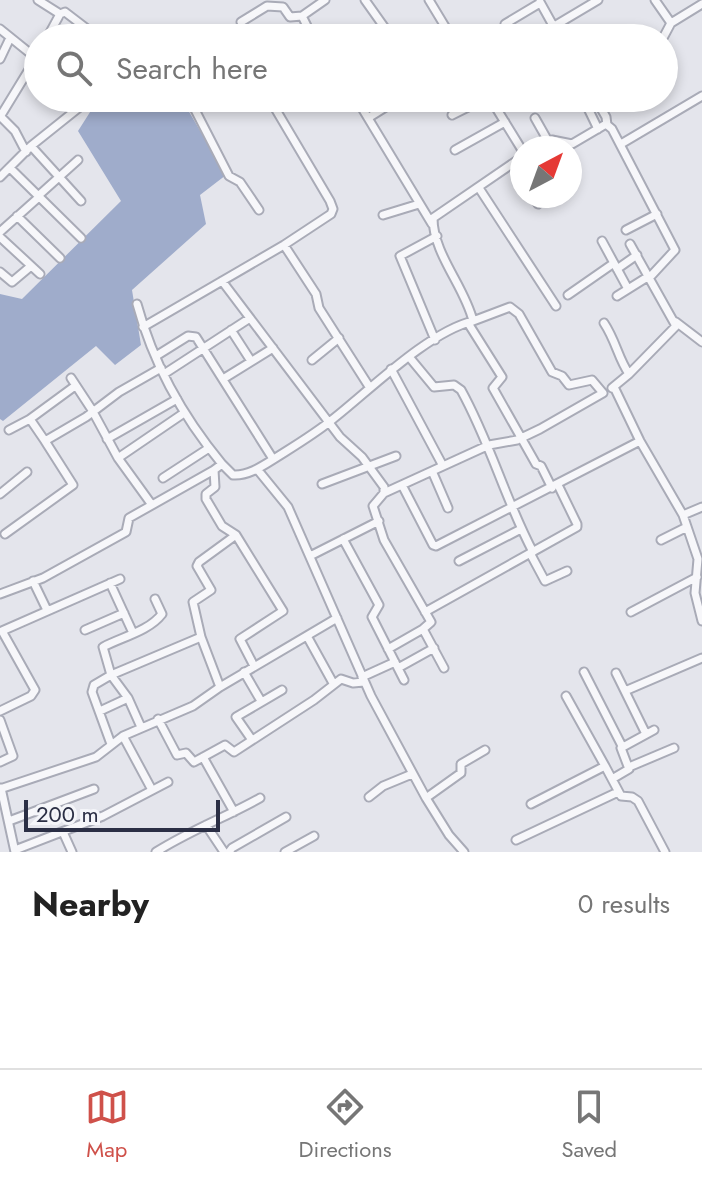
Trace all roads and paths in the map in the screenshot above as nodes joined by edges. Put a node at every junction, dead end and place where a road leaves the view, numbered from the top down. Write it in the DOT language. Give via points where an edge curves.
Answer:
graph roads {
  1 [pos="38,0"];
  2 [pos="325,0"];
  3 [pos="365,0"];
  4 [pos="429,0"];
  5 [pos="598,0"];
  6 [pos="655,0"];
  7 [pos="540,1"];
  8 [pos="702,4"];
  9 [pos="60,14"];
  10 [pos="302,16"];
  11 [pos="241,22"];
  12 [pos="671,23"];
  13 [pos="55,24"];
  14 [pos="81,24"];
  15 [pos="306,24"];
  16 [pos="382,24"];
  17 [pos="444,24"];
  18 [pos="505,24"];
  19 [pos="552,24"];
  20 [pos="558,24"];
  21 [pos="0,29"];
  22 [pos="10,38"];
  23 [pos="24,48"];
  24 [pos="0,59"];
  25 [pos="24,78"];
  26 [pos="702,96"];
  27 [pos="678,110"];
  28 [pos="74,112"];
  29 [pos="197,112"];
  30 [pos="279,112"];
  31 [pos="364,112"];
  32 [pos="378,112"];
  33 [pos="458,112"];
  34 [pos="498,112"];
  35 [pos="590,112"];
  36 [pos="603,112"];
  37 [pos="675,112"];
  38 [pos="452,115"];
  39 [pos="0,116"];
  40 [pos="368,118"];
  41 [pos="535,118"];
  42 [pos="505,122"];
  43 [pos="607,125"];
  44 [pos="598,129"];
  45 [pos="514,136"];
  46 [pos="543,136"];
  47 [pos="582,138"];
  48 [pos="621,144"];
  49 [pos="28,149"];
  50 [pos="455,150"];
  51 [pos="78,160"];
  52 [pos="510,166"];
  53 [pos="10,168"];
  54 [pos="0,177"];
  55 [pos="59,179"];
  56 [pos="479,188"];
  57 [pos="38,196"];
  58 [pos="81,201"];
  59 [pos="419,204"];
  60 [pos="259,210"];
  61 [pos="657,214"];
  62 [pos="383,215"];
  63 [pos="17,216"];
  64 [pos="433,226"];
  65 [pos="626,230"];
  66 [pos="0,235"];
  67 [pos="437,236"];
  68 [pos="81,238"];
  69 [pos="602,241"];
  70 [pos="630,244"];
  71 [pos="284,245"];
  72 [pos="637,255"];
  73 [pos="60,258"];
  74 [pos="31,266"];
  75 [pos="615,266"];
  76 [pos="0,272"];
  77 [pos="40,274"];
  78 [pos="650,276"];
  79 [pos="222,281"];
  80 [pos="628,289"];
  81 [pos="568,295"];
  82 [pos="617,296"];
  83 [pos="137,304"];
  84 [pos="556,306"];
  85 [pos="250,318"];
  86 [pos="471,322"];
  87 [pos="676,322"];
  88 [pos="604,323"];
  89 [pos="143,327"];
  90 [pos="231,330"];
  91 [pos="339,338"];
  92 [pos="435,340"];
  93 [pos="702,342"];
  94 [pos="204,348"];
  95 [pos="273,348"];
  96 [pos="156,356"];
  97 [pos="410,358"];
  98 [pos="312,360"];
  99 [pos="251,361"];
  100 [pos="391,369"];
  101 [pos="162,371"];
  102 [pos="629,374"];
  103 [pos="223,379"];
  104 [pos="614,387"];
  105 [pos="370,388"];
  106 [pos="603,393"];
  107 [pos="177,399"];
  108 [pos="92,410"];
  109 [pos="184,413"];
  110 [pos="30,419"];
  111 [pos="330,422"];
  112 [pos="9,430"];
  113 [pos="522,437"];
  114 [pos="107,439"];
  115 [pos="45,441"];
  116 [pos="640,441"];
  117 [pos="489,445"];
  118 [pos="209,448"];
  119 [pos="396,456"];
  120 [pos="118,458"];
  121 [pos="273,459"];
  122 [pos="222,464"];
  123 [pos="367,466"];
  124 [pos="443,466"];
  125 [pos="257,469"];
  126 [pos="214,470"];
  127 [pos="432,471"];
  128 [pos="27,472"];
  129 [pos="233,475"];
  130 [pos="163,478"];
  131 [pos="322,484"];
  132 [pos="402,485"];
  133 [pos="555,486"];
  134 [pos="215,487"];
  135 [pos="384,493"];
  136 [pos="0,494"];
  137 [pos="152,505"];
  138 [pos="702,507"];
  139 [pos="448,508"];
  140 [pos="512,508"];
  141 [pos="683,515"];
  142 [pos="379,521"];
  143 [pos="687,527"];
  144 [pos="521,529"];
  145 [pos="5,534"];
  146 [pos="236,535"];
  147 [pos="343,539"];
  148 [pos="661,540"];
  149 [pos="531,552"];
  150 [pos="310,556"];
  151 [pos="459,561"];
  152 [pos="567,571"];
  153 [pos="697,577"];
  154 [pos="120,579"];
  155 [pos="33,581"];
  156 [pos="110,583"];
  157 [pos="0,594"];
  158 [pos="155,599"];
  159 [pos="47,610"];
  160 [pos="425,612"];
  161 [pos="631,612"];
  162 [pos="124,613"];
  163 [pos="337,618"];
  164 [pos="702,621"];
  165 [pos="423,629"];
  166 [pos="1,630"];
  167 [pos="85,630"];
  168 [pos="133,633"];
  169 [pos="307,636"];
  170 [pos="201,637"];
  171 [pos="434,648"];
  172 [pos="388,649"];
  173 [pos="702,658"];
  174 [pos="396,665"];
  175 [pos="254,666"];
  176 [pos="444,668"];
  177 [pos="244,672"];
  178 [pos="584,672"];
  179 [pos="616,673"];
  180 [pos="111,675"];
  181 [pos="363,680"];
  182 [pos="404,680"];
  183 [pos="333,683"];
  184 [pos="220,687"];
  185 [pos="282,690"];
  186 [pos="625,691"];
  187 [pos="566,696"];
  188 [pos="128,698"];
  189 [pos="261,701"];
  190 [pos="0,711"];
  191 [pos="100,711"];
  192 [pos="158,719"];
  193 [pos="0,720"];
  194 [pos="141,727"];
  195 [pos="123,736"];
  196 [pos="252,740"];
  197 [pos="111,744"];
  198 [pos="622,746"];
  199 [pos="674,748"];
  200 [pos="485,750"];
  201 [pos="203,757"];
  202 [pos="0,762"];
  203 [pos="605,766"];
  204 [pos="629,767"];
  205 [pos="412,774"];
  206 [pos="612,779"];
  207 [pos="168,782"];
  208 [pos="1,788"];
  209 [pos="94,789"];
  210 [pos="152,790"];
  211 [pos="618,792"];
  212 [pos="369,797"];
  213 [pos="260,798"];
  214 [pos="426,798"];
  215 [pos="531,804"];
  216 [pos="234,812"];
  217 [pos="286,817"];
  218 [pos="9,821"];
  219 [pos="206,825"];
  220 [pos="63,832"];
  221 [pos="314,836"];
  222 [pos="516,840"];
  223 [pos="15,851"];
  224 [pos="72,852"];
  225 [pos="156,852"];
  226 [pos="227,852"];
  227 [pos="285,852"];
  228 [pos="464,852"];
  229 [pos="665,852"];
  1 -- 9 [label="street"];
  2 -- 10 [label="street"];
  3 -- 16 [label="street"];
  4 -- 17 [label="street"];
  5 -- 20 [label="street"];
  6 -- 12 [label="street"];
  7 -- 18 [label="street"];
  7 -- 19 [label="street"];
  8 -- 12 [label="street"];
  9 -- 13 [label="street"];
  9 -- 14 [label="street"];
  10 -- 11 [label="street" via="291,18 282,6 268,6"];
  10 -- 15 [label="street"];
  21 -- 22 [label="street"];
  22 -- 23 [label="street"];
  22 -- 24 [label="street"];
  25 -- 39 [label="street"];
  26 -- 27 [label="street"];
  28 -- 49 [label="street"];
  29 -- 60 [label="street" via="229,176 240,182"];
  30 -- 71 [label="street" via="333,209"];
  31 -- 40 [label="street"];
  32 -- 40 [label="street"];
  33 -- 38 [label="street"];
  34 -- 42 [label="street"];
  35 -- 44 [label="street"];
  36 -- 43 [label="street"];
  37 -- 48 [label="street"];
  39 -- 49 [label="street"];
  40 -- 59 [label="street"];
  41 -- 46 [label="street"];
  42 -- 45 [label="street"];
  42 -- 50 [label="street"];
  43 -- 44 [label="street"];
  43 -- 48 [label="street"];
  44 -- 47 [label="street"];
  48 -- 61 [label="street"];
  49 -- 53 [label="street"];
  49 -- 55 [label="street"];
  51 -- 55 [label="street"];
  52 -- 56 [label="street"];
  53 -- 54 [label="street"];
  53 -- 57 [label="street"];
  55 -- 57 [label="street"];
  55 -- 58 [label="street"];
  56 -- 64 [label="street" via="438,212"];
  56 -- 84 [label="street"];
  57 -- 63 [label="street"];
  57 -- 68 [label="street"];
  59 -- 62 [label="street"];
  59 -- 64 [label="street"];
  61 -- 65 [label="street"];
  61 -- 78 [label="street" via="675,250"];
  63 -- 66 [label="street"];
  63 -- 73 [label="street"];
  64 -- 67 [label="street"];
  66 -- 74 [label="street"];
  67 -- 86 [label="street" via="465,295"];
  67 -- 92 [label="street" via="400,256"];
  69 -- 75 [label="street"];
  70 -- 72 [label="street"];
  71 -- 79 [label="street"];
  71 -- 91 [label="street"];
  72 -- 75 [label="street"];
  72 -- 78 [label="street"];
  74 -- 76 [label="street" via="12,282"];
  74 -- 77 [label="street"];
  75 -- 80 [label="street"];
  75 -- 81 [label="street"];
  78 -- 80 [label="street"];
  78 -- 87 [label="street"];
  79 -- 85 [label="street"];
  79 -- 89 [label="street"];
  80 -- 82 [label="street"];
  83 -- 89 [label="street"];
  85 -- 90 [label="street"];
  85 -- 95 [label="street"];
  86 -- 92 [label="street"];
  86 -- 106 [label="street" via="510,307 552,372 569,385 592,380"];
  86 -- 113 [label="street" via="502,377 493,388"];
  87 -- 93 [label="street"];
  87 -- 102 [label="street"];
  88 -- 102 [label="street"];
  89 -- 96 [label="street"];
  90 -- 94 [label="street"];
  90 -- 99 [label="street"];
  91 -- 98 [label="street"];
  91 -- 105 [label="street"];
  92 -- 97 [label="street"];
  94 -- 96 [label="street" via="192,335"];
  94 -- 101 [label="street"];
  94 -- 103 [label="street"];
  95 -- 99 [label="street"];
  95 -- 111 [label="street"];
  96 -- 101 [label="street"];
  97 -- 100 [label="street"];
  97 -- 117 [label="street" via="434,387 458,387"];
  99 -- 103 [label="street"];
  100 -- 105 [label="street"];
  100 -- 124 [label="street"];
  101 -- 107 [label="street"];
  101 -- 108 [label="street"];
  102 -- 104 [label="street"];
  103 -- 121 [label="street"];
  104 -- 106 [label="street"];
  104 -- 116 [label="street"];
  105 -- 111 [label="street"];
  106 -- 113 [label="street"];
  107 -- 109 [label="street"];
  107 -- 114 [label="street"];
  108 -- 110 [label="street" via="73,382"];
  108 -- 114 [label="street"];
  108 -- 115 [label="street"];
  109 -- 118 [label="street"];
  109 -- 120 [label="street"];
  110 -- 112 [label="street"];
  110 -- 115 [label="street"];
  111 -- 121 [label="street"];
  111 -- 123 [label="street"];
  113 -- 117 [label="street"];
  113 -- 133 [label="street"];
  114 -- 120 [label="street"];
  115 -- 145 [label="street" via="73,485"];
  116 -- 133 [label="street"];
  116 -- 141 [label="street"];
  117 -- 124 [label="street"];
  117 -- 140 [label="street"];
  118 -- 122 [label="street"];
  118 -- 130 [label="street"];
  119 -- 123 [label="street"];
  120 -- 137 [label="street"];
  121 -- 125 [label="street"];
  122 -- 126 [label="street"];
  122 -- 129 [label="street"];
  123 -- 131 [label="street"];
  123 -- 135 [label="street"];
  124 -- 127 [label="street"];
  125 -- 129 [label="street"];
  125 -- 150 [label="street" via="285,502"];
  126 -- 134 [label="street"];
  126 -- 137 [label="street"];
  127 -- 132 [label="street"];
  127 -- 139 [label="street"];
  128 -- 136 [label="street"];
  129 -- 134 [label="street"];
  132 -- 135 [label="street"];
  132 -- 140 [label="street" via="435,546"];
  133 -- 140 [label="street"];
  133 -- 149 [label="street" via="577,527"];
  134 -- 146 [label="street" via="206,499 222,526"];
  135 -- 142 [label="street" via="373,506"];
  137 -- 155 [label="street" via="127,520 126,532"];
  138 -- 141 [label="street"];
  140 -- 144 [label="street"];
  141 -- 143 [label="street"];
  142 -- 147 [label="street"];
  142 -- 160 [label="street" via="384,540"];
  143 -- 148 [label="street"];
  143 -- 153 [label="street" via="698,559"];
  144 -- 149 [label="street"];
  144 -- 151 [label="street"];
  146 -- 170 [label="street" via="197,566 211,590 193,602"];
  146 -- 175 [label="street" via="283,611 240,639"];
  147 -- 150 [label="street"];
  147 -- 172 [label="street" via="379,605 372,615"];
  149 -- 152 [label="street" via="545,581"];
  149 -- 160 [label="street"];
  150 -- 163 [label="street"];
  153 -- 161 [label="street"];
  153 -- 164 [label="street"];
  154 -- 156 [label="street"];
  155 -- 157 [label="street"];
  155 -- 159 [label="street"];
  156 -- 159 [label="street"];
  156 -- 162 [label="street"];
  158 -- 168 [label="street" via="163,616"];
  159 -- 166 [label="street"];
  160 -- 165 [label="street" via="431,622"];
  162 -- 167 [label="street"];
  162 -- 168 [label="street"];
  163 -- 169 [label="street"];
  163 -- 181 [label="street"];
  165 -- 171 [label="street"];
  165 -- 172 [label="street"];
  166 -- 190 [label="street" via="35,692"];
  168 -- 180 [label="street" via="103,647"];
  169 -- 175 [label="street"];
  169 -- 183 [label="street"];
  170 -- 180 [label="street"];
  170 -- 184 [label="street"];
  171 -- 174 [label="street"];
  171 -- 176 [label="street"];
  172 -- 174 [label="street"];
  173 -- 186 [label="street"];
  174 -- 181 [label="street"];
  174 -- 182 [label="street"];
  175 -- 177 [label="street"];
  177 -- 184 [label="street"];
  177 -- 189 [label="street"];
  178 -- 198 [label="street"];
  179 -- 186 [label="street"];
  180 -- 188 [label="street"];
  180 -- 191 [label="street" via="92,688"];
  181 -- 183 [label="street"];
  181 -- 205 [label="street"];
  183 -- 196 [label="street"];
  184 -- 192 [label="street" via="193,706"];
  185 -- 189 [label="street"];
  186 -- 198 [label="street" via="650,732"];
  187 -- 203 [label="street"];
  188 -- 191 [label="street"];
  188 -- 194 [label="street"];
  189 -- 196 [label="street" via="236,717"];
  191 -- 197 [label="street"];
  192 -- 194 [label="street"];
  192 -- 201 [label="street" via="177,755 186,753 193,762"];
  193 -- 202 [label="street" via="13,756"];
  194 -- 195 [label="street"];
  195 -- 197 [label="street"];
  195 -- 210 [label="street"];
  196 -- 201 [label="street" via="234,752 225,745"];
  197 -- 208 [label="street" via="96,757"];
  198 -- 204 [label="street"];
  199 -- 204 [label="street"];
  200 -- 214 [label="street" via="461,764 460,775"];
  201 -- 216 [label="street"];
  203 -- 206 [label="street"];
  203 -- 215 [label="street"];
  204 -- 206 [label="street"];
  205 -- 212 [label="street"];
  205 -- 214 [label="street"];
  206 -- 211 [label="street"];
  207 -- 210 [label="street"];
  208 -- 218 [label="street"];
  209 -- 218 [label="street"];
  210 -- 220 [label="street"];
  211 -- 222 [label="street"];
  211 -- 229 [label="street" via="638,801"];
  213 -- 216 [label="street"];
  214 -- 228 [label="street"];
  216 -- 219 [label="street"];
  217 -- 226 [label="street"];
  218 -- 223 [label="street"];
  219 -- 225 [label="street"];
  219 -- 226 [label="street"];
  220 -- 223 [label="street"];
  220 -- 224 [label="street"];
  221 -- 227 [label="street"];
}
